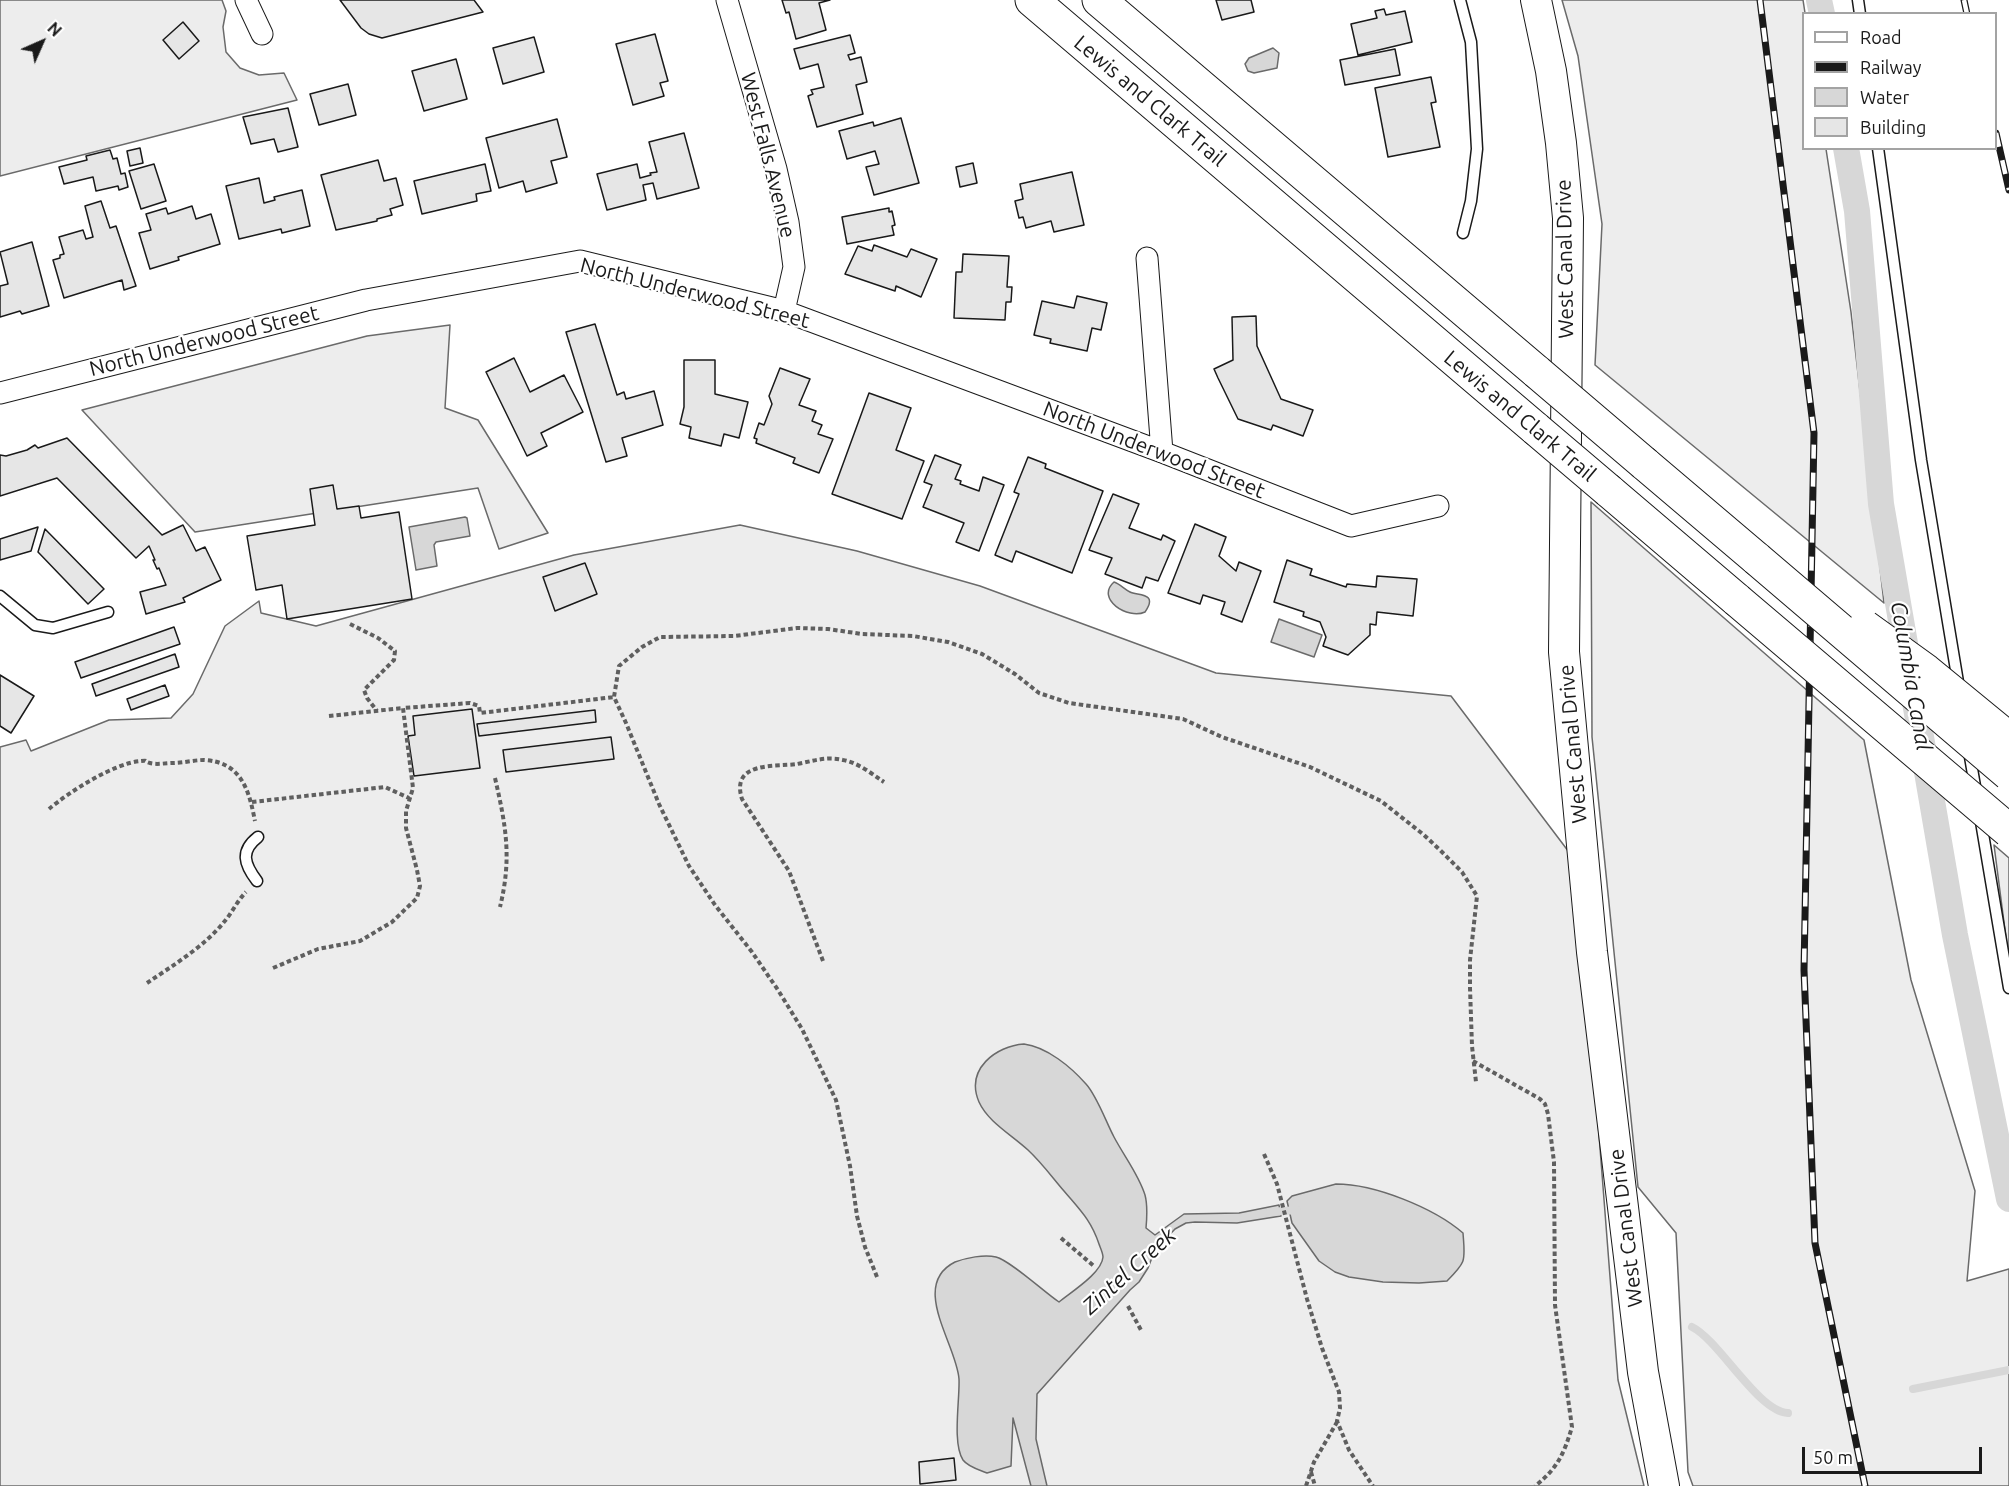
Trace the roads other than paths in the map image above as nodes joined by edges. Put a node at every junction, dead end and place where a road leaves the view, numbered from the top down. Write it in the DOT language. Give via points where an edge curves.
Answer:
graph roads {
  1 [pos="246,0"];
  2 [pos="727,0"];
  3 [pos="1032,0"];
  4 [pos="1099,0"];
  5 [pos="1460,0"];
  6 [pos="1536,0"];
  7 [pos="262,34"];
  8 [pos="1878,150"];
  9 [pos="1463,233"];
  10 [pos="1148,258"];
  11 [pos="784,311"];
  12 [pos="0,393"];
  13 [pos="1162,452"];
  14 [pos="1438,506"];
  15 [pos="1757,559"];
  16 [pos="0,596"];
  17 [pos="108,612"];
  18 [pos="2009,739"];
  19 [pos="2009,774"];
  20 [pos="2009,831"];
  21 [pos="258,837"];
  22 [pos="256,881"];
  23 [pos="2009,988"];
  24 [pos="1664,1486"];
  1 -- 7 [label="street"];
  2 -- 11 [label="street, West Falls Avenue" via="789,222 794,267"];
  3 -- 20 [label="highway, Lewis and Clark Trail, bridge"];
  4 -- 15 [label="highway, Lewis and Clark Trail, bridge"];
  5 -- 9 [label="lane" via="1471,42 1477,149"];
  6 -- 24 [label="street, West Canal Drive" via="1551,71 1568,218 1564,652 1592,952 1643,1372"];
  8 -- 23 [label="lane" via="1921,460"];
  10 -- 13 [label="street"];
  11 -- 12 [label="street, North Underwood Street" via="580,261 366,300"];
  11 -- 13 [label="street, North Underwood Street"];
  13 -- 14 [label="street, North Underwood Street" via="1351,526"];
  15 -- 18 [label="highway, bridge" via="1892,645"];
  15 -- 19 [label="highway, Lewis and Clark Trail, bridge"];
  16 -- 17 [label="lane" via="35,625 53,628"];
  21 -- 22 [label="lane" via="246,855"];
}
